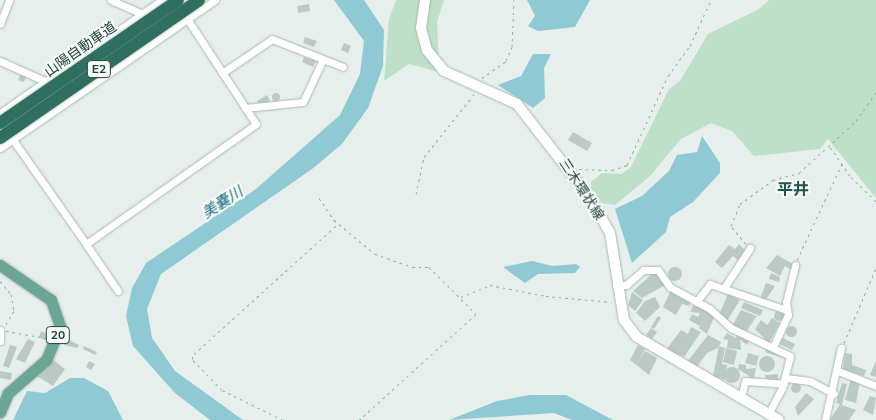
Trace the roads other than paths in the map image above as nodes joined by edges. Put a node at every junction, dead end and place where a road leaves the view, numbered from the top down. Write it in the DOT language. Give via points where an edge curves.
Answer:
graph roads {
  1 [pos="9,0"];
  2 [pos="111,0"];
  3 [pos="162,0"];
  4 [pos="176,0"];
  5 [pos="199,0"];
  6 [pos="215,0"];
  7 [pos="425,0"];
  8 [pos="143,14"];
  9 [pos="187,19"];
  10 [pos="0,24"];
  11 [pos="323,59"];
  12 [pos="0,61"];
  13 [pos="343,67"];
  14 [pos="222,73"];
  15 [pos="45,81"];
  16 [pos="245,108"];
  17 [pos="0,113"];
  18 [pos="0,122"];
  19 [pos="0,138"];
  20 [pos="13,140"];
  21 [pos="0,148"];
  22 [pos="86,244"];
  23 [pos="750,248"];
  24 [pos="0,265"];
  25 [pos="795,265"];
  26 [pos="616,285"];
  27 [pos="724,288"];
  28 [pos="118,291"];
  29 [pos="696,302"];
  30 [pos="787,310"];
  31 [pos="0,330"];
  32 [pos="0,341"];
  33 [pos="773,347"];
  34 [pos="841,348"];
  35 [pos="838,371"];
  36 [pos="785,381"];
  37 [pos="876,386"];
  38 [pos="834,394"];
  39 [pos="741,398"];
  40 [pos="1,404"];
  41 [pos="768,414"];
  42 [pos="779,420"];
  43 [pos="825,420"];
  1 -- 10 [label="street"];
  2 -- 8 [label="street"];
  3 -- 8 [label="street"];
  4 -- 9 [label="street"];
  4 -- 18 [label="highway, 山陽自動車道 / E2, bridge"];
  5 -- 19 [label="highway, 山陽自動車道 / E2, bridge"];
  6 -- 9 [label="street"];
  7 -- 26 [label="main road, 三木環状線" via="421,28 427,50 444,71 479,84 517,104 571,171 610,233"];
  8 -- 15 [label="street"];
  9 -- 14 [label="street"];
  9 -- 20 [label="street"];
  11 -- 13 [label="street"];
  11 -- 14 [label="street" via="272,39"];
  11 -- 16 [label="street" via="304,102"];
  12 -- 15 [label="street"];
  14 -- 16 [label="street"];
  15 -- 17 [label="street"];
  16 -- 22 [label="street" via="256,124"];
  18 -- 20 [label="street"];
  20 -- 21 [label="street"];
  20 -- 22 [label="street"];
  22 -- 28 [label="street"];
  23 -- 27 [label="street"];
  24 -- 40 [label="main road, 20" via="51,300 60,326 57,340 46,360"];
  25 -- 30 [label="street"];
  26 -- 29 [label="street" via="626,285 651,268"];
  26 -- 39 [label="main road, 三木環状線" via="624,320 637,337"];
  27 -- 29 [label="street" via="710,284"];
  27 -- 30 [label="street"];
  29 -- 33 [label="street" via="731,328"];
  30 -- 33 [label="street"];
  31 -- 32 [label="street"];
  33 -- 36 [label="street" via="790,356"];
  34 -- 35 [label="street"];
  35 -- 37 [label="street"];
  35 -- 38 [label="street"];
  36 -- 38 [label="street" via="810,381"];
  36 -- 39 [label="street" via="745,382"];
  36 -- 41 [label="street"];
  38 -- 43 [label="street"];
  39 -- 41 [label="main road, 三木環状線"];
  41 -- 42 [label="main road, 三木環状線"];
}
